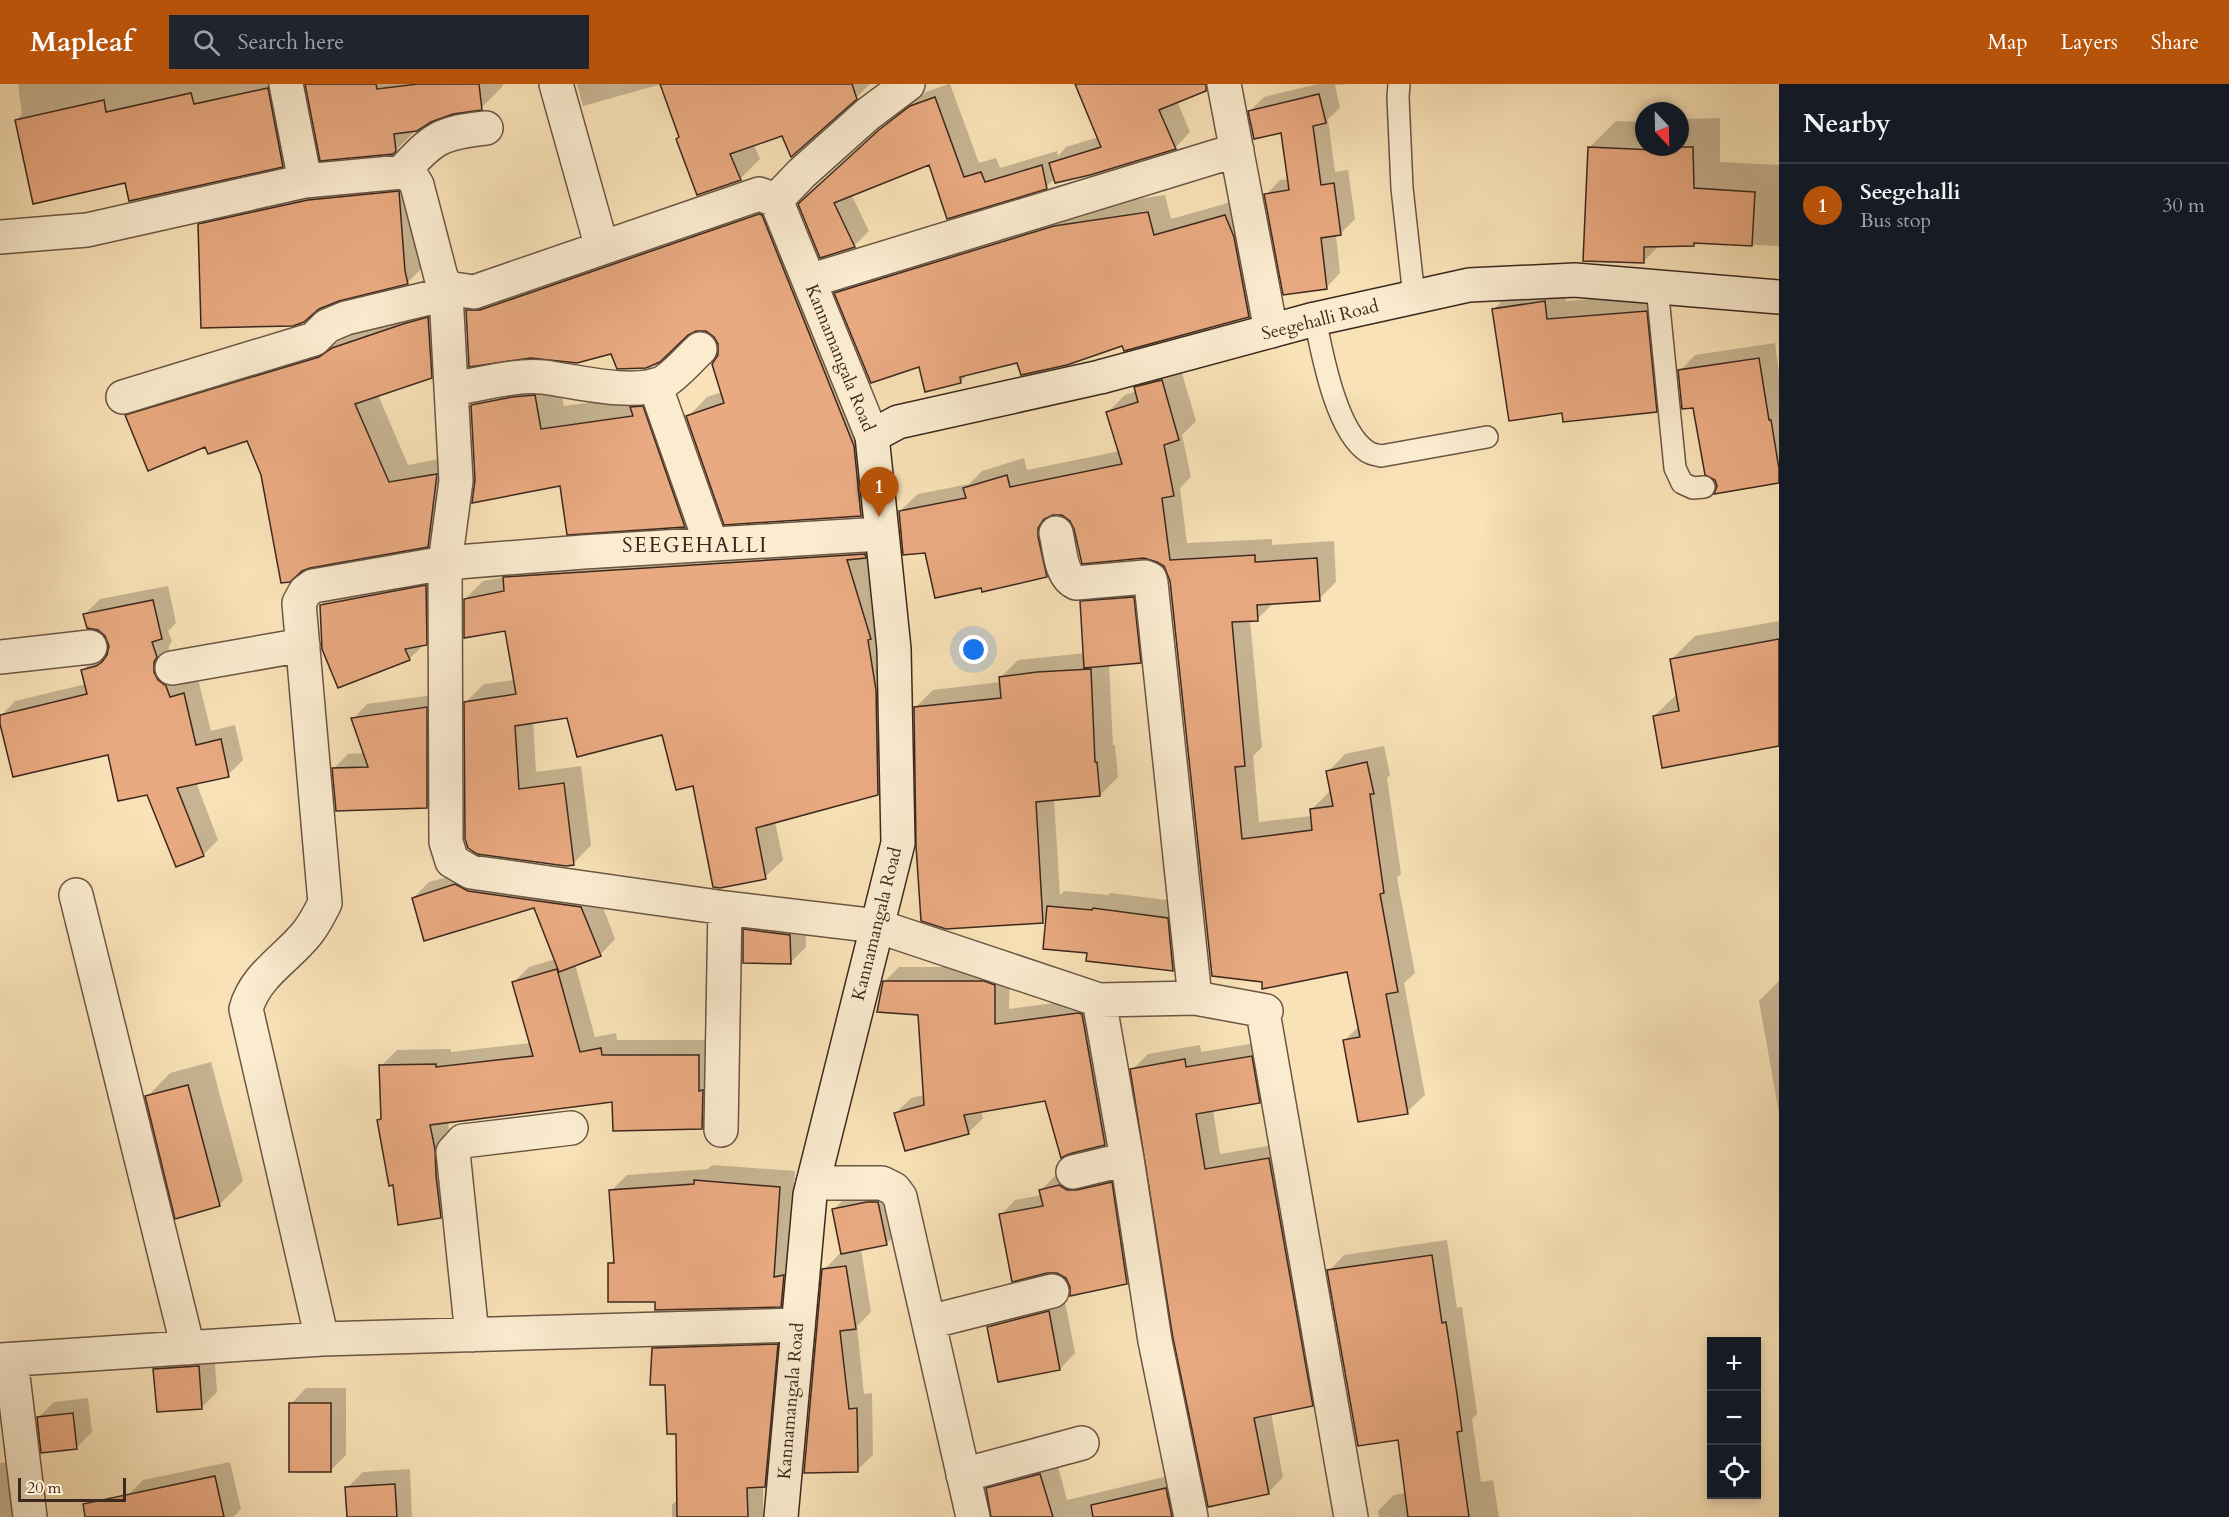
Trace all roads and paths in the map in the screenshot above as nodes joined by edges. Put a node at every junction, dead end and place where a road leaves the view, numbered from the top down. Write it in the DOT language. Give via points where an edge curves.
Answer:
graph roads {
  1 [pos="286,84"];
  2 [pos="556,84"];
  3 [pos="908,84"];
  4 [pos="1224,84"];
  5 [pos="1399,84"];
  6 [pos="486,128"];
  7 [pos="1237,150"];
  8 [pos="402,172"];
  9 [pos="305,181"];
  10 [pos="776,200"];
  11 [pos="0,237"];
  12 [pos="602,248"];
  13 [pos="809,281"];
  14 [pos="1657,287"];
  15 [pos="446,291"];
  16 [pos="1414,297"];
  17 [pos="1779,297"];
  18 [pos="1315,319"];
  19 [pos="1271,331"];
  20 [pos="700,349"];
  21 [pos="656,385"];
  22 [pos="451,389"];
  23 [pos="123,398"];
  24 [pos="872,436"];
  25 [pos="1487,437"];
  26 [pos="1704,488"];
  27 [pos="1056,533"];
  28 [pos="881,534"];
  29 [pos="711,544"];
  30 [pos="445,563"];
  31 [pos="303,645"];
  32 [pos="90,647"];
  33 [pos="0,657"];
  34 [pos="172,668"];
  35 [pos="75,895"];
  36 [pos="725,908"];
  37 [pos="877,926"];
  38 [pos="1195,998"];
  39 [pos="1099,1000"];
  40 [pos="570,1128"];
  41 [pos="721,1130"];
  42 [pos="1127,1159"];
  43 [pos="1073,1172"];
  44 [pos="813,1183"];
  45 [pos="1052,1291"];
  46 [pos="929,1322"];
  47 [pos="798,1325"];
  48 [pos="472,1335"];
  49 [pos="322,1339"];
  50 [pos="188,1348"];
  51 [pos="5,1360"];
  52 [pos="1082,1443"];
  53 [pos="12,1466"];
  54 [pos="963,1475"];
  55 [pos="30,1517"];
  56 [pos="781,1517"];
  57 [pos="973,1517"];
  58 [pos="1191,1517"];
  59 [pos="1351,1517"];
  1 -- 9 [label="street"];
  2 -- 12 [label="street"];
  3 -- 10 [label="street" via="852,129"];
  4 -- 7 [label="street"];
  5 -- 16 [label="lane" via="1402,188"];
  6 -- 8 [label="street" via="437,138"];
  7 -- 13 [label="street"];
  7 -- 19 [label="street"];
  8 -- 9 [label="street"];
  8 -- 15 [label="street" via="417,185"];
  9 -- 11 [label="street" via="87,230"];
  10 -- 12 [label="street" via="759,195"];
  10 -- 13 [label="street, Kannamangala Road"];
  12 -- 15 [label="street" via="474,292"];
  13 -- 24 [label="street, Kannamangala Road"];
  14 -- 16 [label="street, Seegehalli Road" via="1563,280 1469,285"];
  14 -- 17 [label="street, Seegehalli Road"];
  14 -- 26 [label="lane" via="1675,468 1682,483"];
  15 -- 22 [label="street"];
  15 -- 23 [label="street" via="346,318 327,326 314,339"];
  16 -- 18 [label="street, Seegehalli Road"];
  18 -- 19 [label="street, Seegehalli Road"];
  18 -- 25 [label="lane" via="1340,412 1355,440 1367,452 1381,456"];
  19 -- 24 [label="street, Seegehalli Road" via="1100,377 898,422"];
  20 -- 21 [label="street"];
  21 -- 22 [label="street" via="628,388 526,377"];
  21 -- 29 [label="street"];
  22 -- 30 [label="street" via="456,482"];
  24 -- 28 [label="street, Kannamangala Road"];
  27 -- 38 [label="street" via="1065,575 1076,584 1150,579"];
  28 -- 29 [label="street"];
  28 -- 37 [label="street, Kannamangala Road" via="894,649 898,843"];
  29 -- 30 [label="street"];
  30 -- 31 [label="street" via="313,586 299,603"];
  30 -- 36 [label="street" via="446,842 452,861 471,872"];
  31 -- 34 [label="street"];
  31 -- 49 [label="street" via="325,903 308,932 256,986 246,1009"];
  32 -- 33 [label="street"];
  35 -- 50 [label="street"];
  36 -- 37 [label="street"];
  36 -- 41 [label="street"];
  37 -- 39 [label="street"];
  37 -- 44 [label="street, Kannamangala Road"];
  38 -- 39 [label="street"];
  38 -- 59 [label="street" via="1266,1011 1265,1024"];
  39 -- 42 [label="street"];
  40 -- 48 [label="street" via="463,1141 453,1152"];
  42 -- 43 [label="street"];
  42 -- 58 [label="street" via="1155,1341"];
  44 -- 46 [label="street" via="882,1183 894,1189 900,1197"];
  44 -- 47 [label="street, Kannamangala Road"];
  45 -- 46 [label="street"];
  46 -- 54 [label="street"];
  47 -- 48 [label="street"];
  47 -- 56 [label="street, Kannamangala Road"];
  48 -- 49 [label="street"];
  49 -- 50 [label="street"];
  50 -- 51 [label="street"];
  51 -- 53 [label="street"];
  52 -- 54 [label="street"];
  53 -- 55 [label="street"];
  54 -- 57 [label="street"];
}
